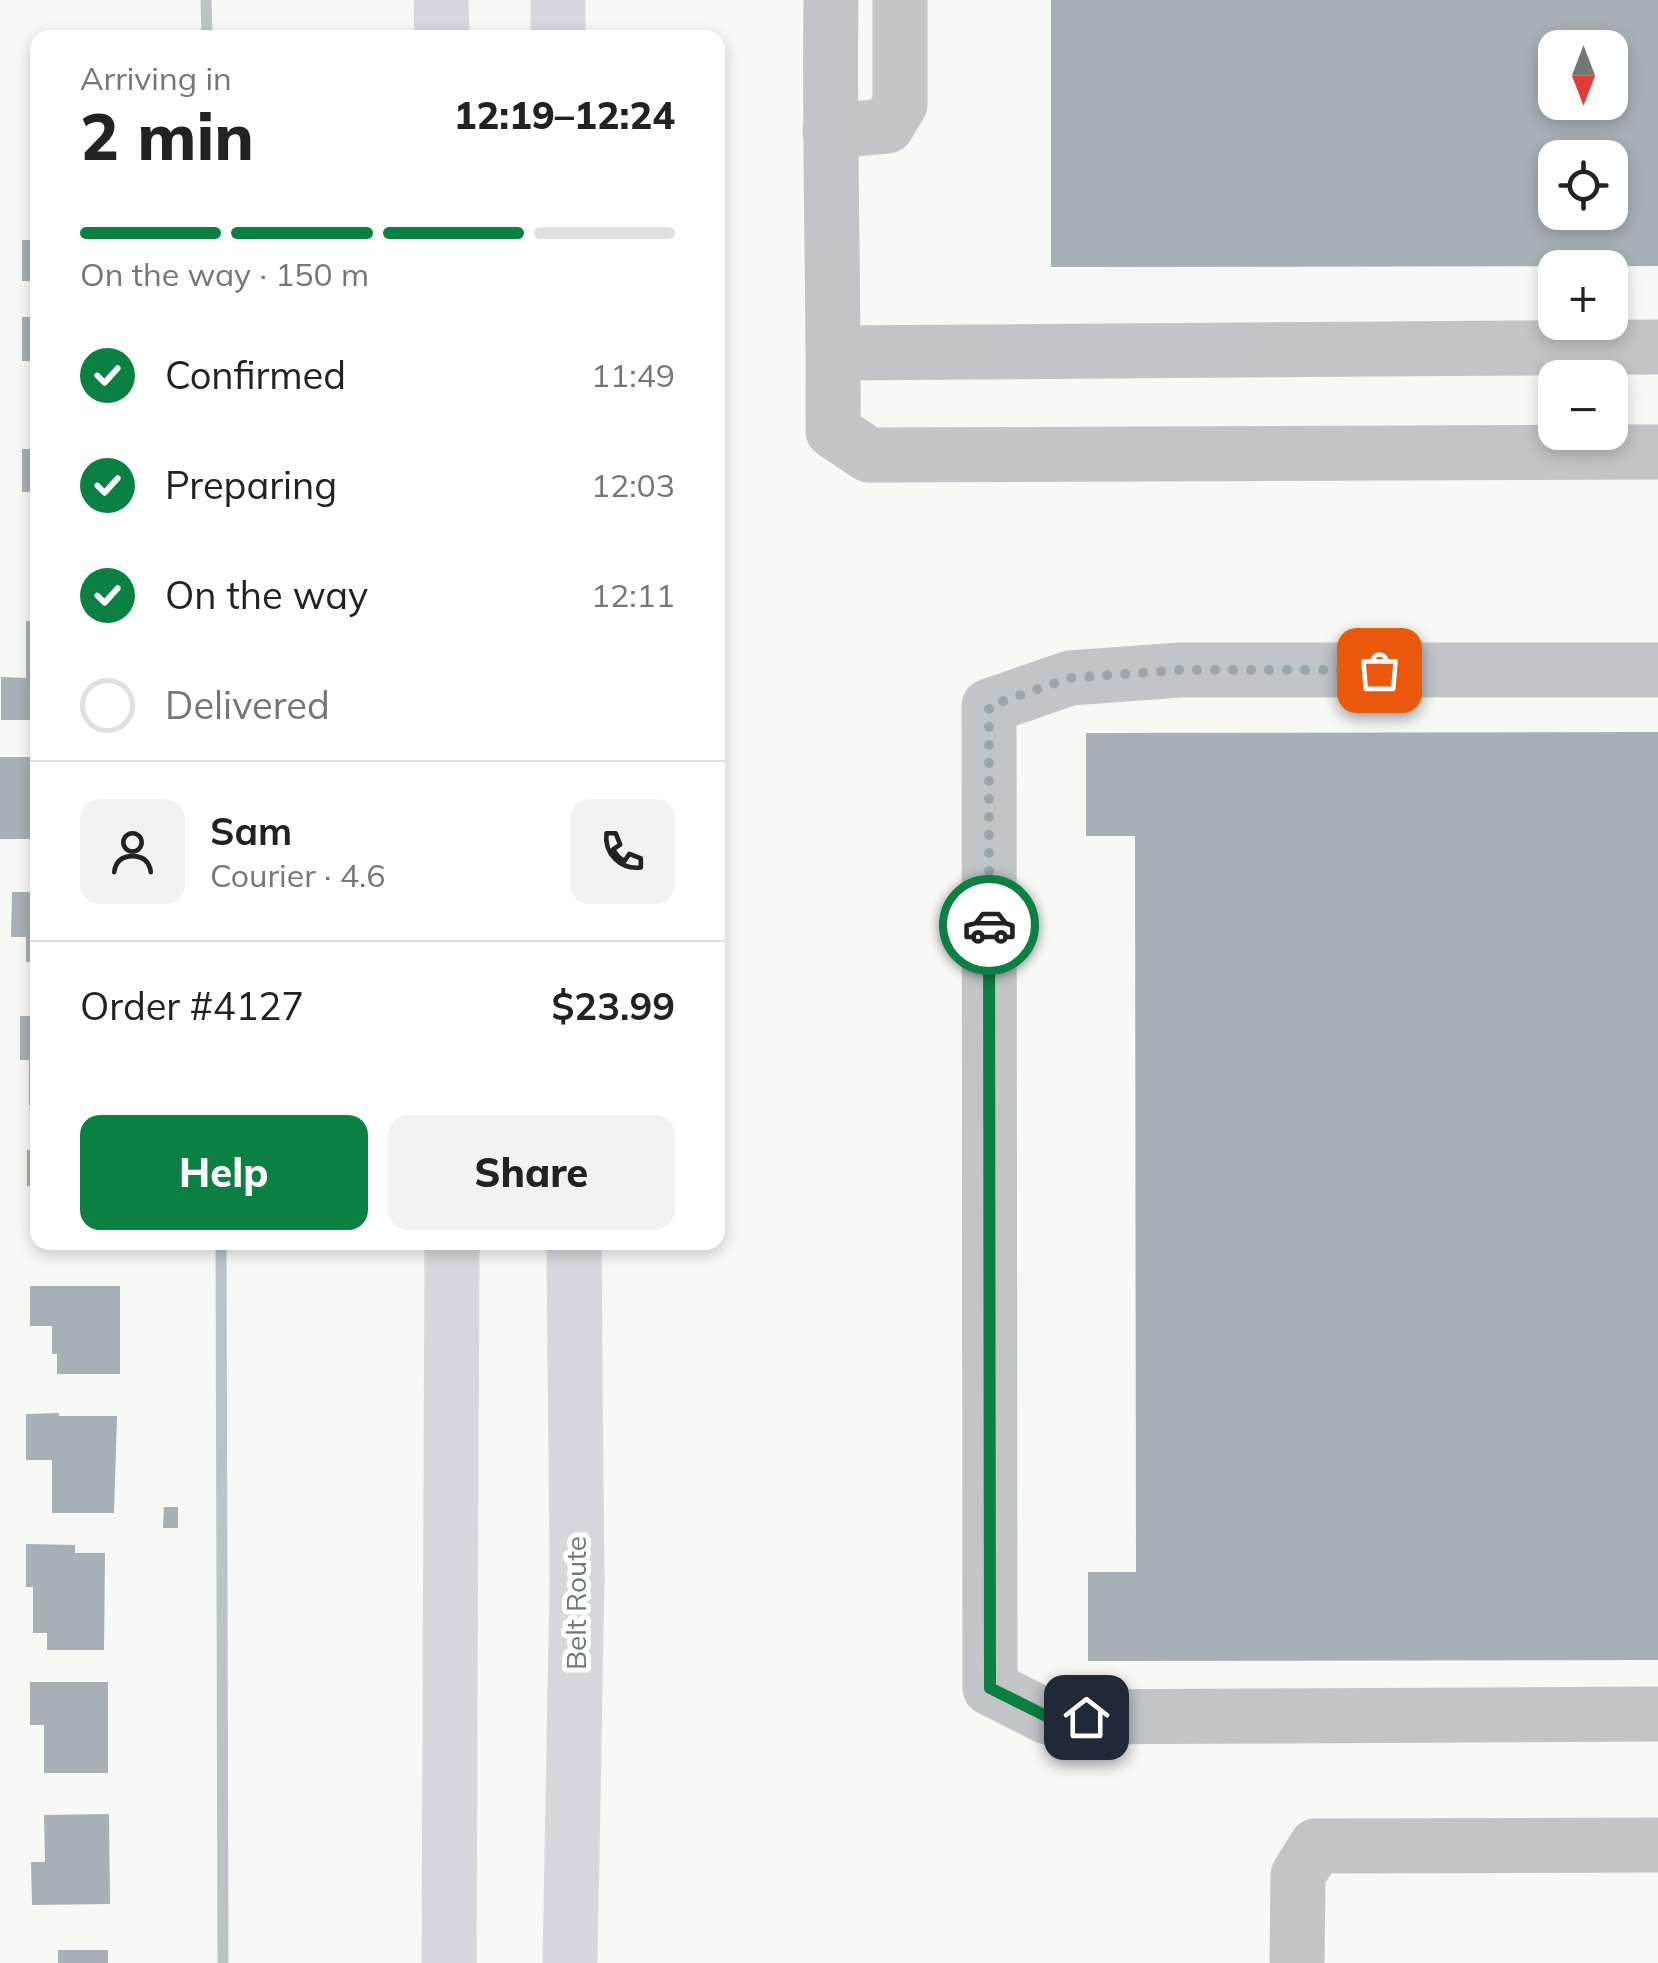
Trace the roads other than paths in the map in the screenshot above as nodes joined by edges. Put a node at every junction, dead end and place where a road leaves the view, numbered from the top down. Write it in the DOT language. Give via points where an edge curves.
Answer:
graph roads {
  1 [pos="442,0"];
  2 [pos="558,0"];
  3 [pos="832,0"];
  4 [pos="900,0"];
  5 [pos="442,30"];
  6 [pos="558,30"];
  7 [pos="830,131"];
  8 [pos="1658,347"];
  9 [pos="834,353"];
  10 [pos="1658,452"];
  11 [pos="1658,670"];
  12 [pos="452,1250"];
  13 [pos="574,1250"];
  14 [pos="1658,1714"];
  15 [pos="1658,1845"];
  16 [pos="449,1963"];
  17 [pos="570,1963"];
  18 [pos="1298,1963"];
  1 -- 5 [label="highway"];
  2 -- 6 [label="highway"];
  3 -- 7 [label="lane"];
  4 -- 7 [label="lane" via="900,104 886,126"];
  7 -- 9 [label="lane"];
  8 -- 9 [label="lane"];
  9 -- 10 [label="lane" via="833,431 869,456"];
  11 -- 14 [label="lane" via="1180,670 1070,678 989,706 989,1480 990,1688 1048,1717"];
  12 -- 16 [label="highway"];
  13 -- 17 [label="highway, Belt Route" via="578,1582"];
  15 -- 18 [label="lane" via="1316,1846 1298,1876"];
}
